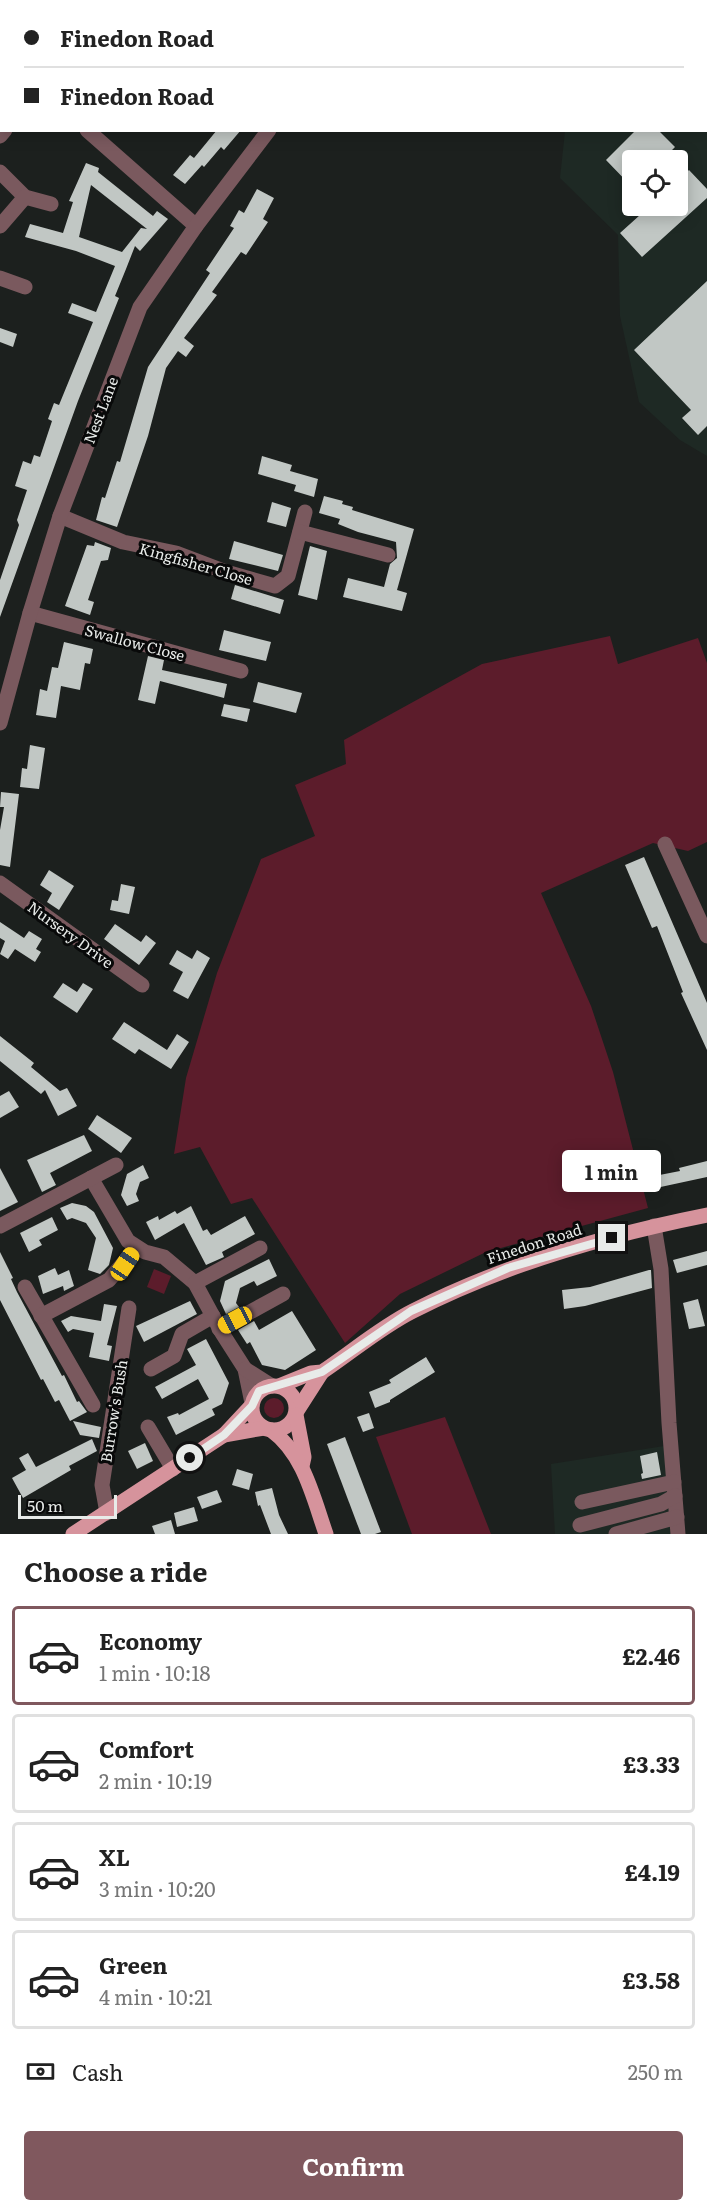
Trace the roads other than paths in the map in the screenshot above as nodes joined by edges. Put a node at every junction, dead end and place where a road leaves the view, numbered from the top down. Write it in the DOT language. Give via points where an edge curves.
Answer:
graph roads {
  1 [pos="89,132"];
  2 [pos="267,132"];
  3 [pos="0,172"];
  4 [pos="25,197"];
  5 [pos="51,204"];
  6 [pos="0,226"];
  7 [pos="196,226"];
  8 [pos="0,279"];
  9 [pos="25,287"];
  10 [pos="305,512"];
  11 [pos="60,516"];
  12 [pos="300,532"];
  13 [pos="388,555"];
  14 [pos="30,613"];
  15 [pos="241,671"];
  16 [pos="0,723"];
  17 [pos="665,844"];
  18 [pos="0,883"];
  19 [pos="707,936"];
  20 [pos="142,985"];
  21 [pos="116,1165"];
  22 [pos="91,1178"];
  23 [pos="707,1215"];
  24 [pos="0,1226"];
  25 [pos="654,1226"];
  26 [pos="136,1248"];
  27 [pos="260,1248"];
  28 [pos="195,1283"];
  29 [pos="25,1287"];
  30 [pos="283,1294"];
  31 [pos="129,1308"];
  32 [pos="41,1316"];
  33 [pos="216,1322"];
  34 [pos="151,1369"];
  35 [pos="245,1369"];
  36 [pos="322,1372"];
  37 [pos="275,1386"];
  38 [pos="252,1404"];
  39 [pos="93,1405"];
  40 [pos="296,1413"];
  41 [pos="148,1427"];
  42 [pos="268,1429"];
  43 [pos="224,1435"];
  44 [pos="302,1466"];
  45 [pos="173,1469"];
  46 [pos="674,1489"];
  47 [pos="582,1502"];
  48 [pos="107,1513"];
  49 [pos="677,1517"];
  50 [pos="580,1525"];
  51 [pos="73,1534"];
  52 [pos="326,1534"];
  53 [pos="616,1534"];
  54 [pos="678,1534"];
  1 -- 7 [label="street"];
  2 -- 7 [label="street, Nest Lane"];
  3 -- 4 [label="street"];
  4 -- 5 [label="street"];
  4 -- 6 [label="street"];
  7 -- 11 [label="street, Nest Lane" via="140,307"];
  8 -- 9 [label="street"];
  10 -- 12 [label="street, Kingfisher Close"];
  11 -- 12 [label="street, Kingfisher Close" via="123,542 176,553 275,586 288,576"];
  11 -- 14 [label="street, Nest Lane"];
  12 -- 13 [label="street"];
  14 -- 15 [label="street, Swallow Close"];
  14 -- 16 [label="street, Nest Lane"];
  17 -- 19 [label="street"];
  18 -- 20 [label="street, Nursery Drive"];
  21 -- 22 [label="street"];
  22 -- 24 [label="street"];
  22 -- 26 [label="street"];
  23 -- 25 [label="main road, Finedon Road"];
  25 -- 36 [label="main road, Finedon Road" via="508,1268 411,1311"];
  25 -- 46 [label="street" via="661,1269"];
  26 -- 28 [label="street" via="164,1257"];
  26 -- 32 [label="street" via="110,1280"];
  27 -- 28 [label="street"];
  28 -- 33 [label="street"];
  29 -- 32 [label="street"];
  30 -- 33 [label="street"];
  31 -- 48 [label="street, Burrow's Bush" via="102,1485"];
  32 -- 39 [label="street"];
  33 -- 34 [label="street" via="182,1334 174,1356"];
  33 -- 35 [label="street"];
  35 -- 37 [label="street"];
  35 -- 38 [label="street"];
  36 -- 37 [label="main road, Finedon Road"];
  36 -- 40 [label="main road, Finedon Road"];
  37 -- 38 [label="main road" via="259,1391"];
  37 -- 40 [label="main road" via="290,1392"];
  38 -- 42 [label="main road" via="254,1419"];
  38 -- 43 [label="main road"];
  40 -- 42 [label="main road" via="289,1425"];
  40 -- 44 [label="main road"];
  41 -- 45 [label="street"];
  42 -- 43 [label="main road"];
  42 -- 44 [label="main road"];
  43 -- 45 [label="main road"];
  44 -- 52 [label="main road"];
  45 -- 48 [label="main road"];
  46 -- 47 [label="street"];
  46 -- 49 [label="street"];
  46 -- 50 [label="street" via="661,1504"];
  48 -- 51 [label="main road"];
  49 -- 53 [label="street"];
  49 -- 54 [label="street"];
}
